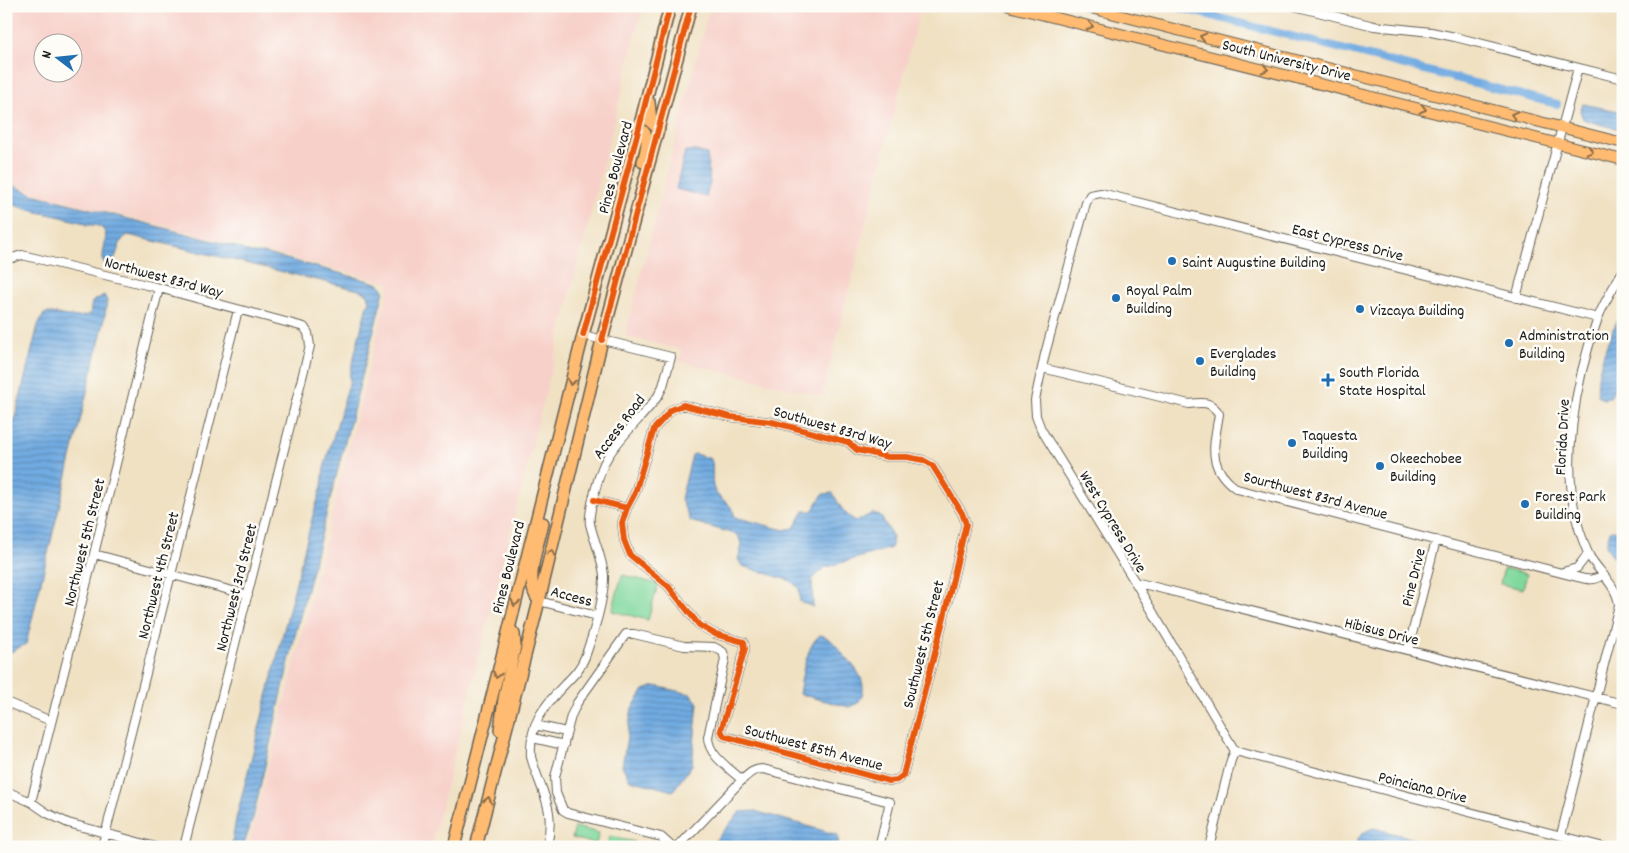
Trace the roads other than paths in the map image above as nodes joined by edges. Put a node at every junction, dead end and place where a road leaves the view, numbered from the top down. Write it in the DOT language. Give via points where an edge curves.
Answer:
graph roads {
  1 [pos="670,6"];
  2 [pos="691,6"];
  3 [pos="1009,6"];
  4 [pos="1084,6"];
  5 [pos="1294,6"];
  6 [pos="1578,68"];
  7 [pos="1623,79"];
  8 [pos="648,93"];
  9 [pos="1561,127"];
  10 [pos="639,128"];
  11 [pos="659,128"];
  12 [pos="1557,142"];
  13 [pos="1623,144"];
  14 [pos="1623,160"];
  15 [pos="1090,195"];
  16 [pos="636,216"];
  17 [pos="7,260"];
  18 [pos="1623,271"];
  19 [pos="159,288"];
  20 [pos="1516,298"];
  21 [pos="238,310"];
  22 [pos="1598,318"];
  23 [pos="308,333"];
  24 [pos="582,335"];
  25 [pos="602,340"];
  26 [pos="1042,368"];
  27 [pos="546,482"];
  28 [pos="594,500"];
  29 [pos="627,508"];
  30 [pos="962,513"];
  31 [pos="1436,540"];
  32 [pos="94,554"];
  33 [pos="1588,554"];
  34 [pos="1561,573"];
  35 [pos="172,575"];
  36 [pos="1603,575"];
  37 [pos="1135,582"];
  38 [pos="248,595"];
  39 [pos="539,601"];
  40 [pos="597,616"];
  41 [pos="509,628"];
  42 [pos="1408,650"];
  43 [pos="1596,698"];
  44 [pos="6,702"];
  45 [pos="1623,704"];
  46 [pos="51,721"];
  47 [pos="535,725"];
  48 [pos="566,732"];
  49 [pos="532,738"];
  50 [pos="564,745"];
  51 [pos="502,747"];
  52 [pos="1235,751"];
  53 [pos="742,780"];
  54 [pos="897,780"];
  55 [pos="6,791"];
  56 [pos="31,802"];
  57 [pos="106,833"];
  58 [pos="1562,835"];
  59 [pos="102,847"];
  60 [pos="156,847"];
  61 [pos="184,847"];
  62 [pos="454,847"];
  63 [pos="476,847"];
  64 [pos="547,847"];
  65 [pos="672,847"];
  66 [pos="678,847"];
  67 [pos="879,847"];
  68 [pos="1209,847"];
  69 [pos="1604,847"];
  1 -- 8 [label="highway, Pines Boulevard"];
  2 -- 11 [label="highway, Pines Boulevard"];
  3 -- 12 [label="main road, South University Drive, one-way"];
  9 -- 4 [label="main road, South University Drive, one-way"];
  5 -- 6 [label="street" via="1374,26 1455,37"];
  6 -- 7 [label="street"];
  6 -- 9 [label="street"];
  8 -- 10 [label="highway, Pines Boulevard"];
  8 -- 11 [label="highway" via="651,122"];
  9 -- 12 [label="street"];
  9 -- 13 [label="main road, South University Drive"];
  10 -- 16 [label="highway" via="647,136 631,203"];
  10 -- 24 [label="highway, Pines Boulevard"];
  11 -- 16 [label="highway, Pines Boulevard"];
  12 -- 14 [label="main road, South University Drive, one-way"];
  12 -- 20 [label="street"];
  15 -- 20 [label="street, East Cypress Drive" via="1101,193"];
  15 -- 26 [label="street, West Cypress Drive"];
  16 -- 25 [label="highway, Pines Boulevard"];
  17 -- 19 [label="street, Northwest 83rd Way" via="22,255"];
  18 -- 22 [label="street, Florida Drive"];
  19 -- 21 [label="street, Northwest 83rd Way"];
  19 -- 32 [label="street, Northwest 5th Street"];
  20 -- 22 [label="street, East Cypress Drive"];
  21 -- 23 [label="street, Northwest 83rd Way" via="304,327"];
  21 -- 35 [label="street, Northwest 4th Street"];
  22 -- 33 [label="street, Florida Drive" via="1576,394 1572,435 1574,501"];
  23 -- 38 [label="street, Northwest 3rd Street" via="310,346"];
  24 -- 25 [label="street"];
  24 -- 27 [label="highway, Pines Boulevard, one-way"];
  25 -- 28 [label="street, Access Road" via="671,357 658,396 607,458"];
  39 -- 25 [label="highway, Pines Boulevard, one-way"];
  26 -- 31 [label="street, Sourthwest 83rd Avenue" via="1189,404 1209,404 1218,414 1214,456 1223,476 1237,489"];
  26 -- 37 [label="street, West Cypress Drive" via="1034,408 1041,429"];
  27 -- 39 [label="highway" via="548,492 532,576 533,590"];
  27 -- 41 [label="highway, Pines Boulevard, one-way"];
  28 -- 29 [label="street"];
  28 -- 40 [label="street, Access Road" via="590,521 604,578"];
  29 -- 30 [label="street, Southwest 83rd Way" via="635,493 654,429 672,410 683,405 732,417 772,422 848,442 865,452 923,460 932,465"];
  29 -- 54 [label="street, Southwest 85th Avenue" via="622,523 630,555 668,586 699,625 715,634 744,642 722,730 724,736 889,781"];
  30 -- 54 [label="street, Southwest 5th Street" via="966,524 943,621 903,775"];
  31 -- 34 [label="street, Sourthwest 83rd Avenue"];
  31 -- 42 [label="street, Pine Drive"];
  32 -- 35 [label="street"];
  32 -- 46 [label="street, Northwest 5th Street"];
  33 -- 34 [label="street" via="1577,568"];
  33 -- 36 [label="street, Florida Drive"];
  34 -- 36 [label="street, Sourthwest 83rd Avenue" via="1589,580"];
  35 -- 38 [label="street"];
  35 -- 57 [label="street, Northwest 4th Street"];
  36 -- 43 [label="street, Florida Drive" via="1618,596 1619,605"];
  37 -- 42 [label="street, Hibisus Drive"];
  37 -- 52 [label="street, West Cypress Drive"];
  38 -- 61 [label="street, Northwest 3rd Street"];
  39 -- 40 [label="street, Access"];
  39 -- 51 [label="highway, Pines Boulevard"];
  40 -- 47 [label="street, Access Road" via="578,671 546,703"];
  41 -- 51 [label="highway" via="514,634 515,646 499,733"];
  41 -- 62 [label="highway, Pines Boulevard, one-way"];
  42 -- 43 [label="street, Hibisus Drive"];
  43 -- 45 [label="street, Hibisus Drive"];
  43 -- 58 [label="street, Florida Drive"];
  44 -- 46 [label="street"];
  46 -- 56 [label="street, Northwest 5th Street"];
  47 -- 48 [label="street"];
  47 -- 49 [label="street, Access Road"];
  48 -- 50 [label="street"];
  48 -- 53 [label="street" via="577,703 626,634 684,646 714,647 723,652 725,659 708,744"];
  49 -- 50 [label="street"];
  49 -- 64 [label="street, Access Road" via="531,757 550,812"];
  50 -- 65 [label="street" via="555,777 556,793 564,810 661,837"];
  63 -- 51 [label="highway, Pines Boulevard, one-way"];
  52 -- 58 [label="street, Poinciana Drive"];
  52 -- 68 [label="street"];
  53 -- 66 [label="street"];
  53 -- 67 [label="street" via="750,772 763,769 890,802"];
  55 -- 56 [label="street"];
  56 -- 57 [label="street" via="47,814 68,823"];
  57 -- 59 [label="street, Northwest 4th Street"];
  57 -- 60 [label="street"];
  58 -- 69 [label="street, Poinciana Drive"];
}
